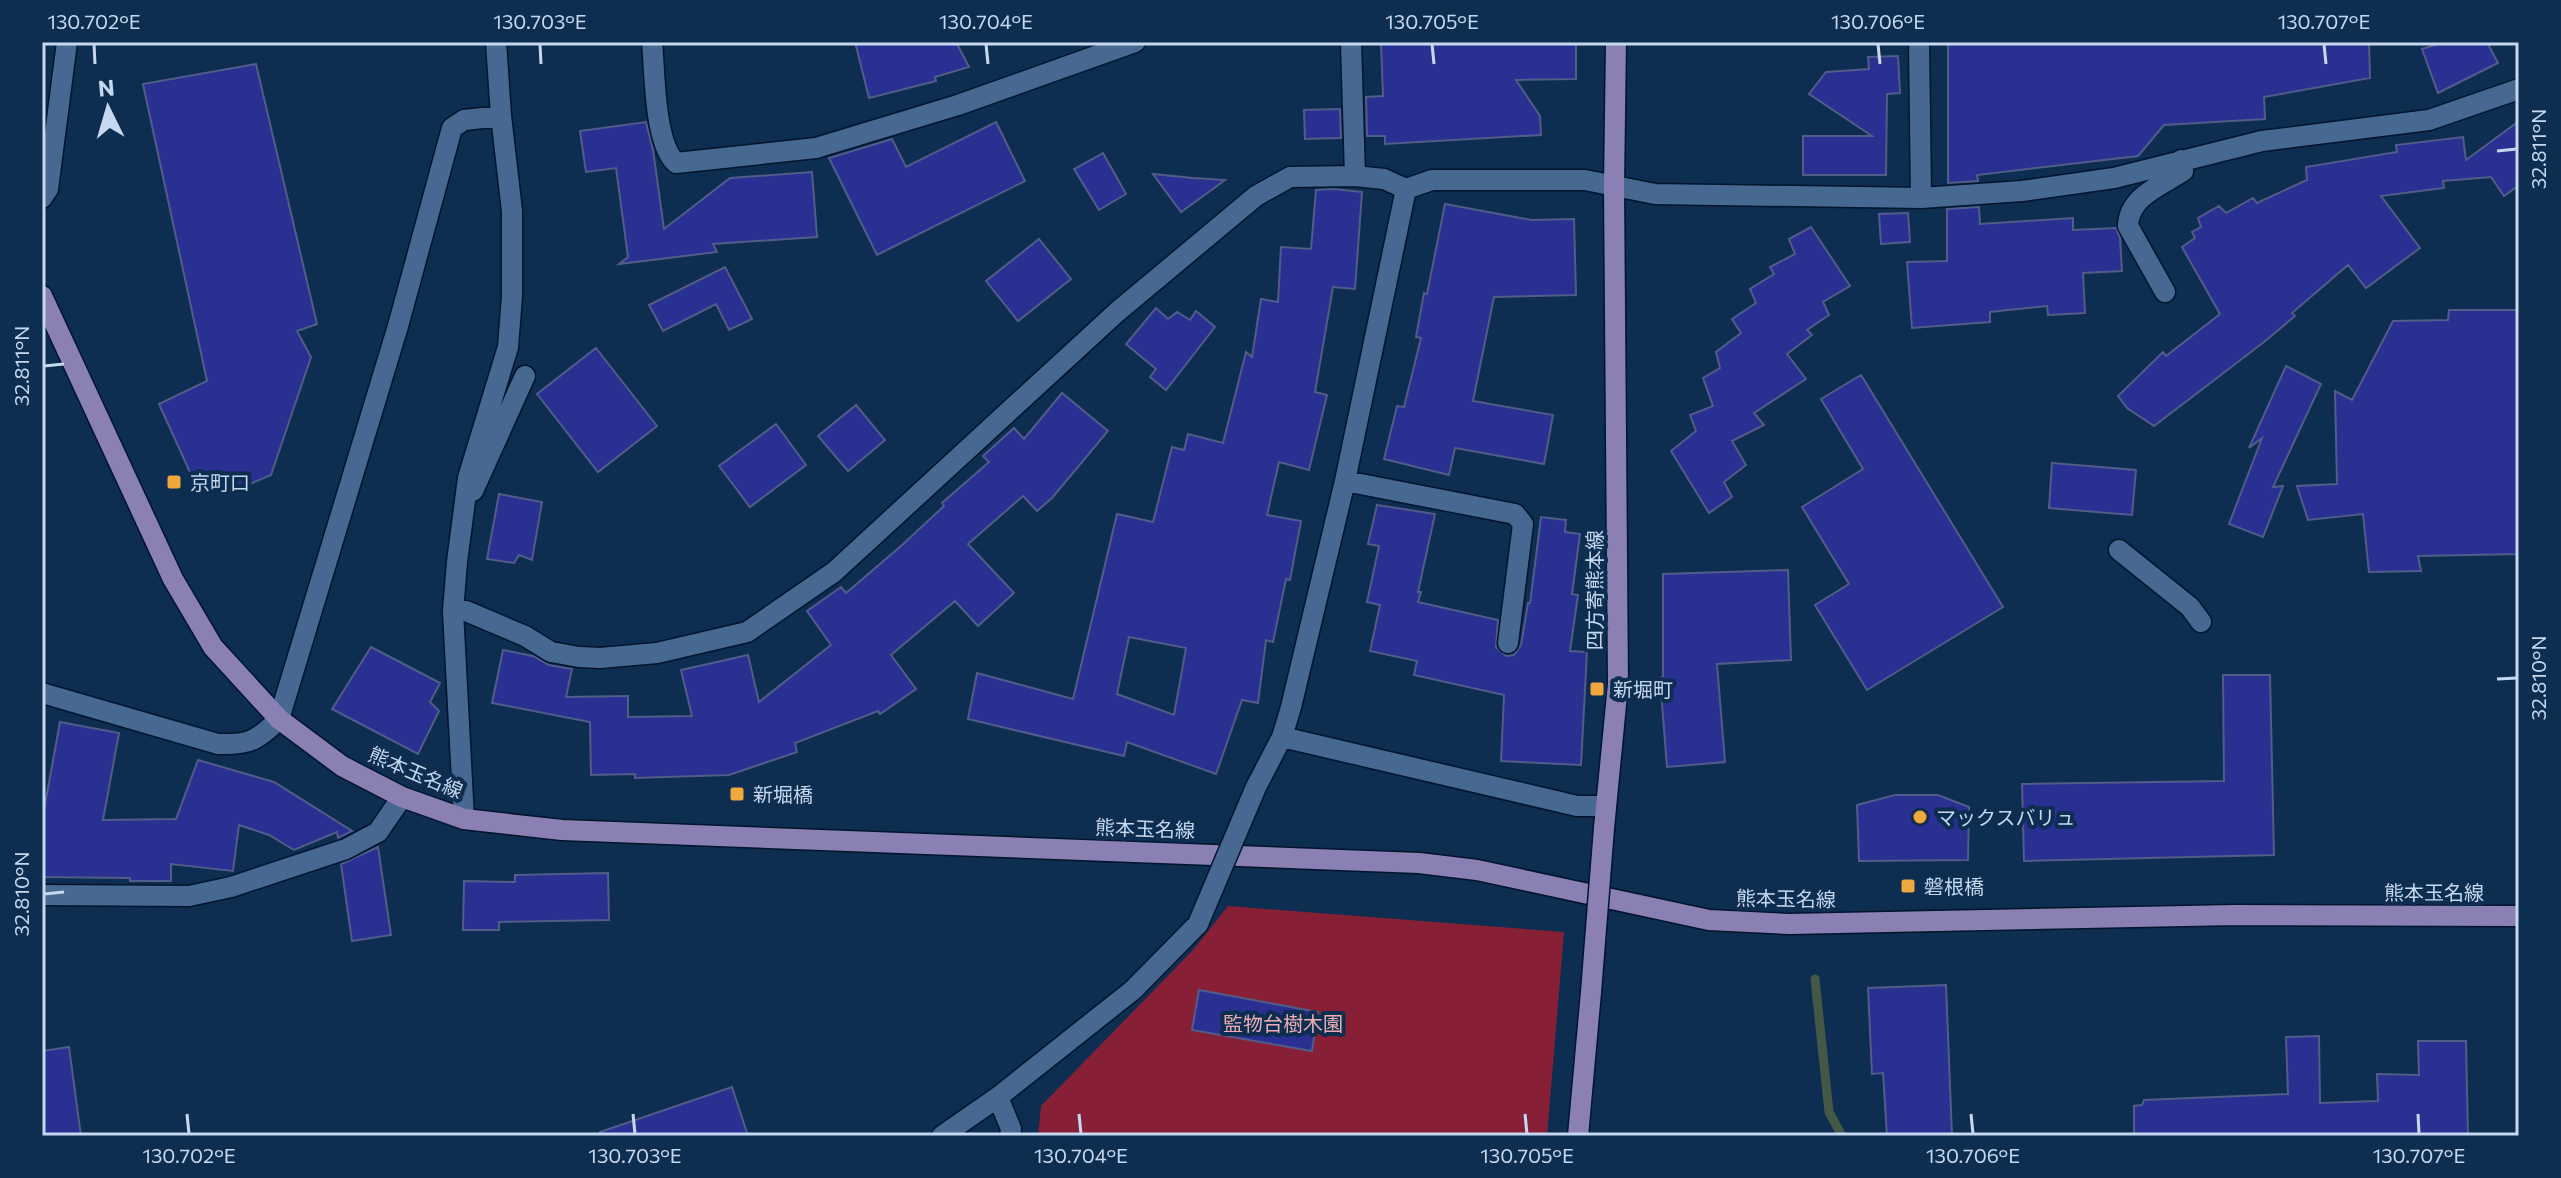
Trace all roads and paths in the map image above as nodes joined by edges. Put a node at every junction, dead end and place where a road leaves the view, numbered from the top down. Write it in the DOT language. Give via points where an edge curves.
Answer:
graph roads {
  1 [pos="67,42"];
  2 [pos="496,42"];
  3 [pos="652,42"];
  4 [pos="1135,42"];
  5 [pos="1351,42"];
  6 [pos="1616,42"];
  7 [pos="1919,42"];
  8 [pos="2519,89"];
  9 [pos="501,116"];
  10 [pos="2181,160"];
  11 [pos="1355,176"];
  12 [pos="1614,186"];
  13 [pos="1406,189"];
  14 [pos="42,198"];
  15 [pos="1921,198"];
  16 [pos="2165,292"];
  17 [pos="44,303"];
  18 [pos="525,376"];
  19 [pos="1345,481"];
  20 [pos="466,496"];
  21 [pos="2119,550"];
  22 [pos="453,611"];
  23 [pos="2201,622"];
  24 [pos="1508,643"];
  25 [pos="42,693"];
  26 [pos="279,719"];
  27 [pos="1282,737"];
  28 [pos="402,797"];
  29 [pos="1606,806"];
  30 [pos="464,819"];
  31 [pos="42,895"];
  32 [pos="2519,916"];
  33 [pos="998,1097"];
  34 [pos="942,1136"];
  35 [pos="1010,1136"];
  36 [pos="1578,1136"];
  1 -- 14 [label="street" via="48,189"];
  2 -- 9 [label="street"];
  3 -- 4 [label="street" via="661,127 668,155 676,163 816,148"];
  5 -- 11 [label="street"];
  6 -- 12 [label="main road, 四方寄熊本線"];
  7 -- 15 [label="street"];
  8 -- 10 [label="street" via="2429,120 2262,141"];
  9 -- 20 [label="street" via="512,211 508,347 473,456"];
  9 -- 26 [label="street" via="464,120 452,128"];
  10 -- 15 [label="street" via="2114,178"];
  10 -- 16 [label="street" via="2183,171 2136,201 2128,217"];
  11 -- 13 [label="street" via="1384,179"];
  11 -- 22 [label="street" via="1290,177 1256,196 1117,312 834,572 747,632 657,653 579,657 551,652 478,616"];
  12 -- 13 [label="street" via="1585,180 1432,180"];
  12 -- 15 [label="street" via="1655,194"];
  12 -- 29 [label="main road, 四方寄熊本線" via="1618,684"];
  13 -- 19 [label="street"];
  17 -- 26 [label="main road, 熊本玉名線" via="173,579 213,647"];
  18 -- 20 [label="street" via="476,485"];
  19 -- 24 [label="street" via="1515,514 1523,524"];
  19 -- 27 [label="street"];
  20 -- 22 [label="street"];
  21 -- 23 [label="street" via="2190,607"];
  22 -- 30 [label="street"];
  25 -- 26 [label="street" via="218,744 242,745 262,736"];
  26 -- 28 [label="main road, 熊本玉名線" via="342,766"];
  27 -- 29 [label="street" via="1577,806"];
  27 -- 33 [label="street, bridge" via="1198,924 1133,990"];
  28 -- 30 [label="main road, 熊本玉名線"];
  28 -- 31 [label="street" via="378,832 367,838 231,887 189,896"];
  29 -- 36 [label="main road, 四方寄熊本線, bridge"];
  30 -- 32 [label="main road, 熊本玉名線" via="562,830 1419,863 1477,870 1709,920 1789,924 2236,915"];
  33 -- 34 [label="street"];
  33 -- 35 [label="street"];
}
